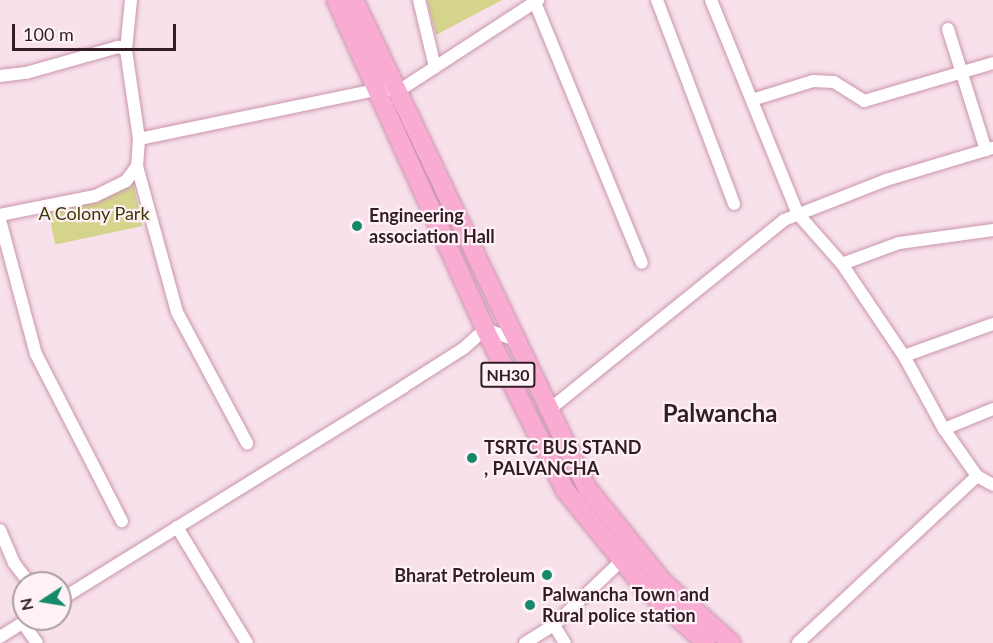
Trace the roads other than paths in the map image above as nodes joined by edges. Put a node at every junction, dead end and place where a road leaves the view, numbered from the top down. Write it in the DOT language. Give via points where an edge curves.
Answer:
graph roads {
  1 [pos="131,0"];
  2 [pos="336,0"];
  3 [pos="354,0"];
  4 [pos="419,0"];
  5 [pos="657,0"];
  6 [pos="711,0"];
  7 [pos="535,1"];
  8 [pos="948,29"];
  9 [pos="126,50"];
  10 [pos="993,63"];
  11 [pos="435,67"];
  12 [pos="963,72"];
  13 [pos="0,76"];
  14 [pos="376,90"];
  15 [pos="400,90"];
  16 [pos="752,100"];
  17 [pos="139,139"];
  18 [pos="989,149"];
  19 [pos="137,166"];
  20 [pos="734,204"];
  21 [pos="798,214"];
  22 [pos="0,215"];
  23 [pos="0,220"];
  24 [pos="993,230"];
  25 [pos="642,263"];
  26 [pos="842,264"];
  27 [pos="993,324"];
  28 [pos="485,329"];
  29 [pos="515,340"];
  30 [pos="904,357"];
  31 [pos="550,409"];
  32 [pos="993,409"];
  33 [pos="944,429"];
  34 [pos="247,443"];
  35 [pos="977,476"];
  36 [pos="993,485"];
  37 [pos="122,521"];
  38 [pos="177,527"];
  39 [pos="0,530"];
  40 [pos="621,561"];
  41 [pos="652,570"];
  42 [pos="20,571"];
  43 [pos="72,593"];
  44 [pos="555,625"];
  45 [pos="247,643"];
  46 [pos="525,643"];
  47 [pos="565,643"];
  48 [pos="706,643"];
  49 [pos="731,643"];
  50 [pos="798,643"];
  1 -- 9 [label="street"];
  2 -- 14 [label="highway, NH30"];
  3 -- 15 [label="highway, NH30" via="371,41"];
  4 -- 11 [label="street"];
  5 -- 20 [label="street"];
  6 -- 16 [label="street"];
  7 -- 11 [label="street"];
  7 -- 25 [label="street"];
  8 -- 12 [label="street"];
  9 -- 13 [label="street" via="118,47 26,73"];
  9 -- 17 [label="street"];
  10 -- 12 [label="street"];
  11 -- 15 [label="street"];
  12 -- 16 [label="street" via="864,101 834,82 813,81"];
  12 -- 18 [label="street"];
  14 -- 15 [label="street"];
  14 -- 17 [label="street"];
  14 -- 28 [label="highway, NH30"];
  15 -- 29 [label="highway, NH30"];
  16 -- 21 [label="street"];
  17 -- 19 [label="street"];
  18 -- 21 [label="street" via="886,180"];
  19 -- 22 [label="street" via="126,181 95,196"];
  19 -- 34 [label="street" via="177,312"];
  21 -- 26 [label="street"];
  21 -- 31 [label="street" via="748,246"];
  23 -- 37 [label="street" via="36,354"];
  24 -- 26 [label="street" via="899,243"];
  26 -- 30 [label="street"];
  27 -- 30 [label="street"];
  28 -- 29 [label="street"];
  28 -- 38 [label="street" via="464,348"];
  28 -- 40 [label="highway, NH30" via="565,490"];
  29 -- 31 [label="highway, NH30"];
  30 -- 33 [label="street"];
  31 -- 41 [label="highway, NH30" via="587,488"];
  32 -- 33 [label="street"];
  33 -- 35 [label="street"];
  35 -- 36 [label="street"];
  35 -- 50 [label="street"];
  38 -- 43 [label="street"];
  38 -- 45 [label="street"];
  39 -- 42 [label="street"];
  40 -- 41 [label="street"];
  40 -- 44 [label="street"];
  40 -- 48 [label="highway, NH30"];
  41 -- 49 [label="highway, NH30"];
  44 -- 46 [label="street"];
  44 -- 47 [label="street"];
}
